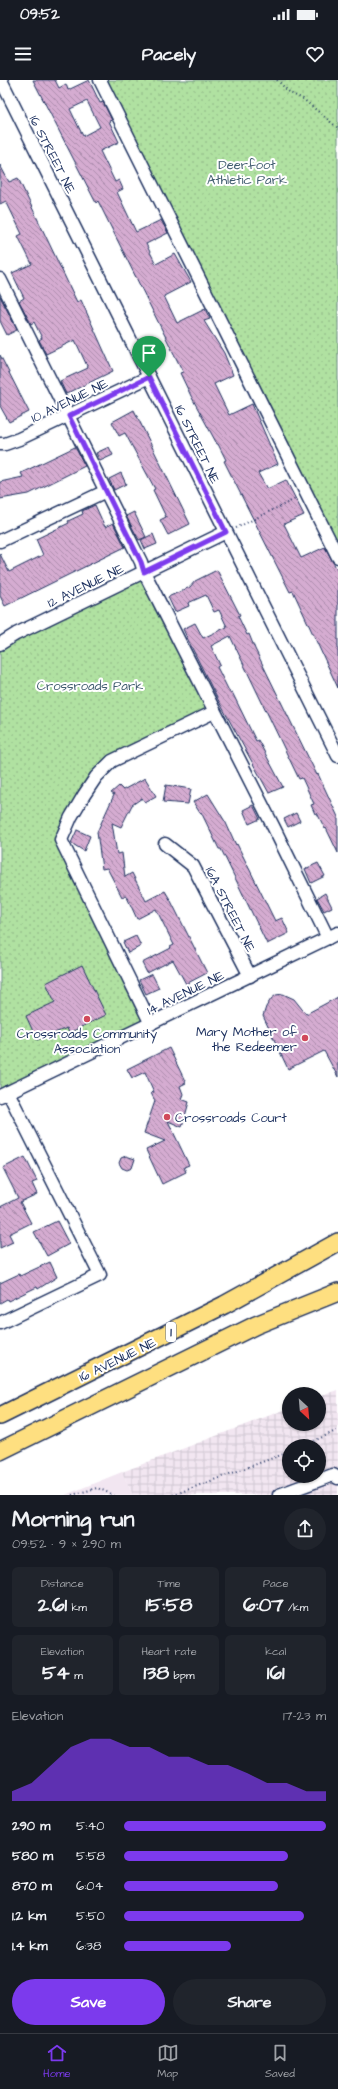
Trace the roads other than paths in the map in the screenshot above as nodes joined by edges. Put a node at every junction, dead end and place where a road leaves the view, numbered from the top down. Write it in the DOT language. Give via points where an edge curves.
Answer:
graph roads {
  1 [pos="1,80"];
  2 [pos="100,80"];
  3 [pos="0,279"];
  4 [pos="149,377"];
  5 [pos="69,416"];
  6 [pos="0,444"];
  7 [pos="106,491"];
  8 [pos="226,532"];
  9 [pos="0,541"];
  10 [pos="338,557"];
  11 [pos="144,572"];
  12 [pos="0,644"];
  13 [pos="214,712"];
  14 [pos="338,756"];
  15 [pos="165,844"];
  16 [pos="333,935"];
  17 [pos="250,976"];
  18 [pos="151,1024"];
  19 [pos="4,1094"];
  20 [pos="338,1242"];
  21 [pos="338,1292"];
  22 [pos="0,1323"];
  23 [pos="0,1416"];
  24 [pos="0,1451"];
  25 [pos="338,1478"];
  26 [pos="279,1495"];
  1 -- 4 [label="street, 16 STREET NE"];
  2 -- 10 [label="street"];
  3 -- 5 [label="street"];
  4 -- 5 [label="street, 10 AVENUE NE"];
  4 -- 8 [label="street, 16 STREET NE"];
  5 -- 6 [label="street, 10 AVENUE NE" via="19,439"];
  5 -- 7 [label="street"];
  7 -- 9 [label="street"];
  7 -- 11 [label="street"];
  8 -- 11 [label="street, 12 AVENUE NE"];
  8 -- 14 [label="street, 16 STREET NE"];
  11 -- 12 [label="street, 12 AVENUE NE"];
  11 -- 13 [label="street"];
  13 -- 16 [label="street"];
  13 -- 18 [label="street" via="112,761 96,777 84,795 61,840"];
  15 -- 17 [label="street, 16A STREET NE" via="193,866"];
  16 -- 17 [label="street, 14 AVENUE NE"];
  17 -- 18 [label="street, 14 AVENUE NE"];
  18 -- 19 [label="street, 14 AVENUE NE"];
  19 -- 22 [label="street" via="100,1275"];
  20 -- 23 [label="highway, 16 AVENUE NE / 1" via="211,1312"];
  21 -- 24 [label="highway" via="256,1325"];
  25 -- 26 [label="street" via="333,1475"];
}
